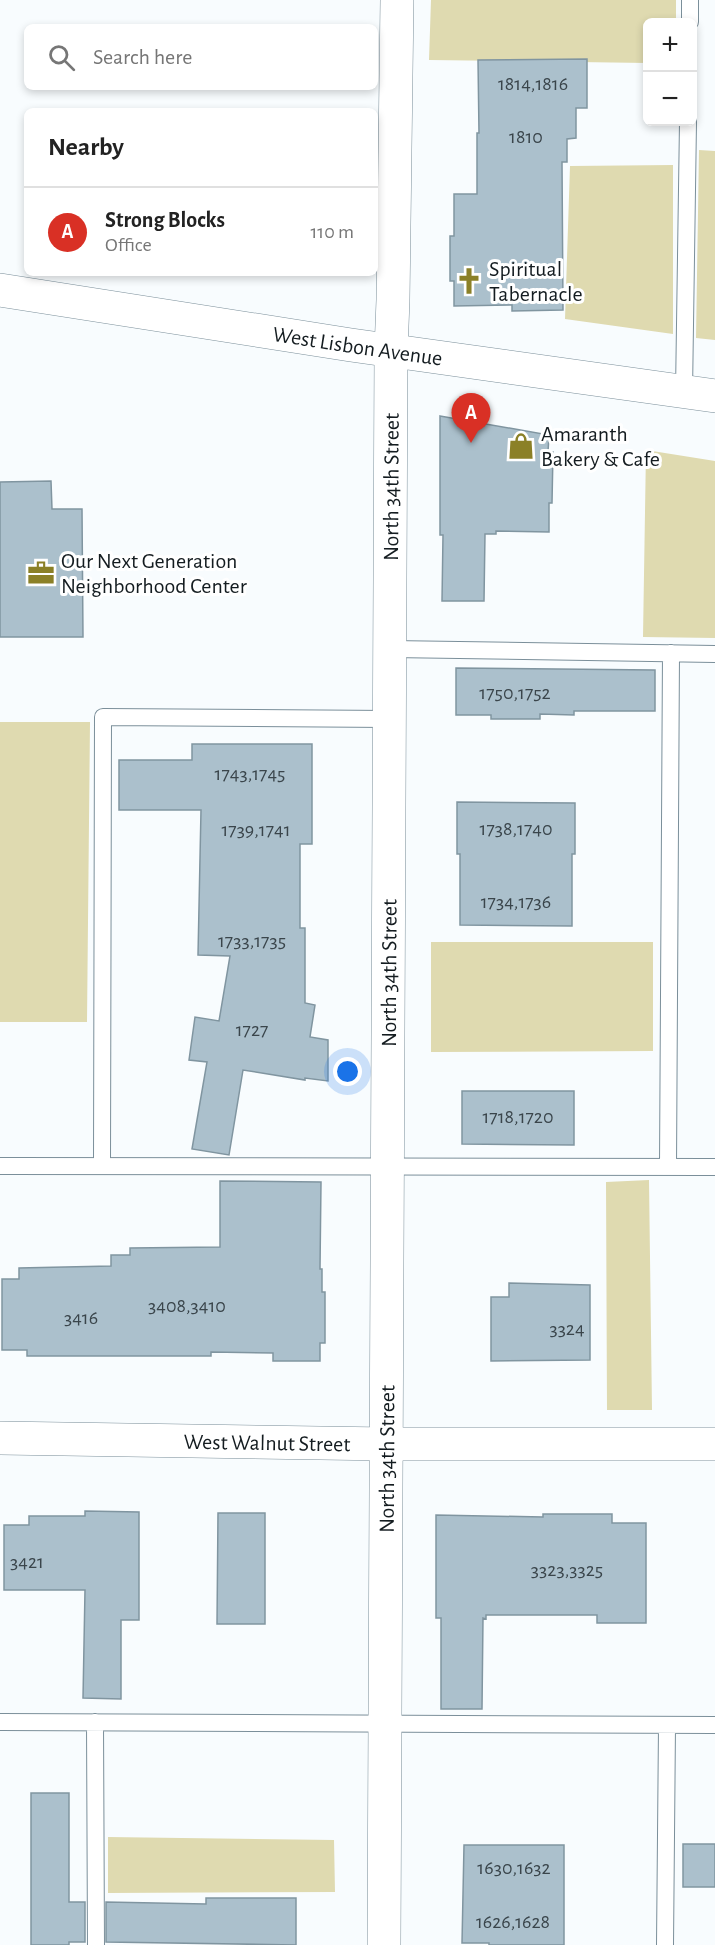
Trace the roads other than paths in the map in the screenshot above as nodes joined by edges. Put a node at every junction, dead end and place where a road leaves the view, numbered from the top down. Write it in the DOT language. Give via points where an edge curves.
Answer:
graph roads {
  1 [pos="397,0"];
  2 [pos="690,0"];
  3 [pos="690,18"];
  4 [pos="688,126"];
  5 [pos="0,290"];
  6 [pos="391,351"];
  7 [pos="700,394"];
  8 [pos="391,649"];
  9 [pos="671,653"];
  10 [pos="715,654"];
  11 [pos="389,720"];
  12 [pos="0,1166"];
  13 [pos="102,1166"];
  14 [pos="388,1166"];
  15 [pos="668,1167"];
  16 [pos="715,1167"];
  17 [pos="0,1438"];
  18 [pos="387,1444"];
  19 [pos="715,1444"];
  20 [pos="0,1722"];
  21 [pos="95,1722"];
  22 [pos="386,1724"];
  23 [pos="715,1725"];
  24 [pos="667,1726"];
  25 [pos="96,1945"];
  26 [pos="384,1945"];
  27 [pos="665,1945"];
  1 -- 6 [label="street, North 34th Street"];
  2 -- 3 [label="lane"];
  4 -- 7 [label="lane"];
  5 -- 6 [label="street, West Lisbon Avenue"];
  6 -- 7 [label="street, West Lisbon Avenue"];
  6 -- 8 [label="street, North 34th Street"];
  8 -- 9 [label="lane"];
  8 -- 11 [label="street, North 34th Street"];
  9 -- 10 [label="lane"];
  9 -- 15 [label="lane"];
  11 -- 13 [label="lane" via="103,717"];
  11 -- 14 [label="street, North 34th Street"];
  12 -- 13 [label="lane"];
  13 -- 14 [label="lane"];
  14 -- 15 [label="lane"];
  14 -- 18 [label="street, North 34th Street"];
  15 -- 16 [label="lane"];
  17 -- 18 [label="street, West Walnut Street"];
  18 -- 19 [label="street, West Walnut Street"];
  18 -- 22 [label="street, North 34th Street"];
  20 -- 21 [label="lane"];
  21 -- 22 [label="lane"];
  21 -- 25 [label="lane"];
  22 -- 24 [label="lane"];
  22 -- 26 [label="street, North 34th Street"];
  23 -- 24 [label="lane"];
  24 -- 27 [label="lane"];
}
